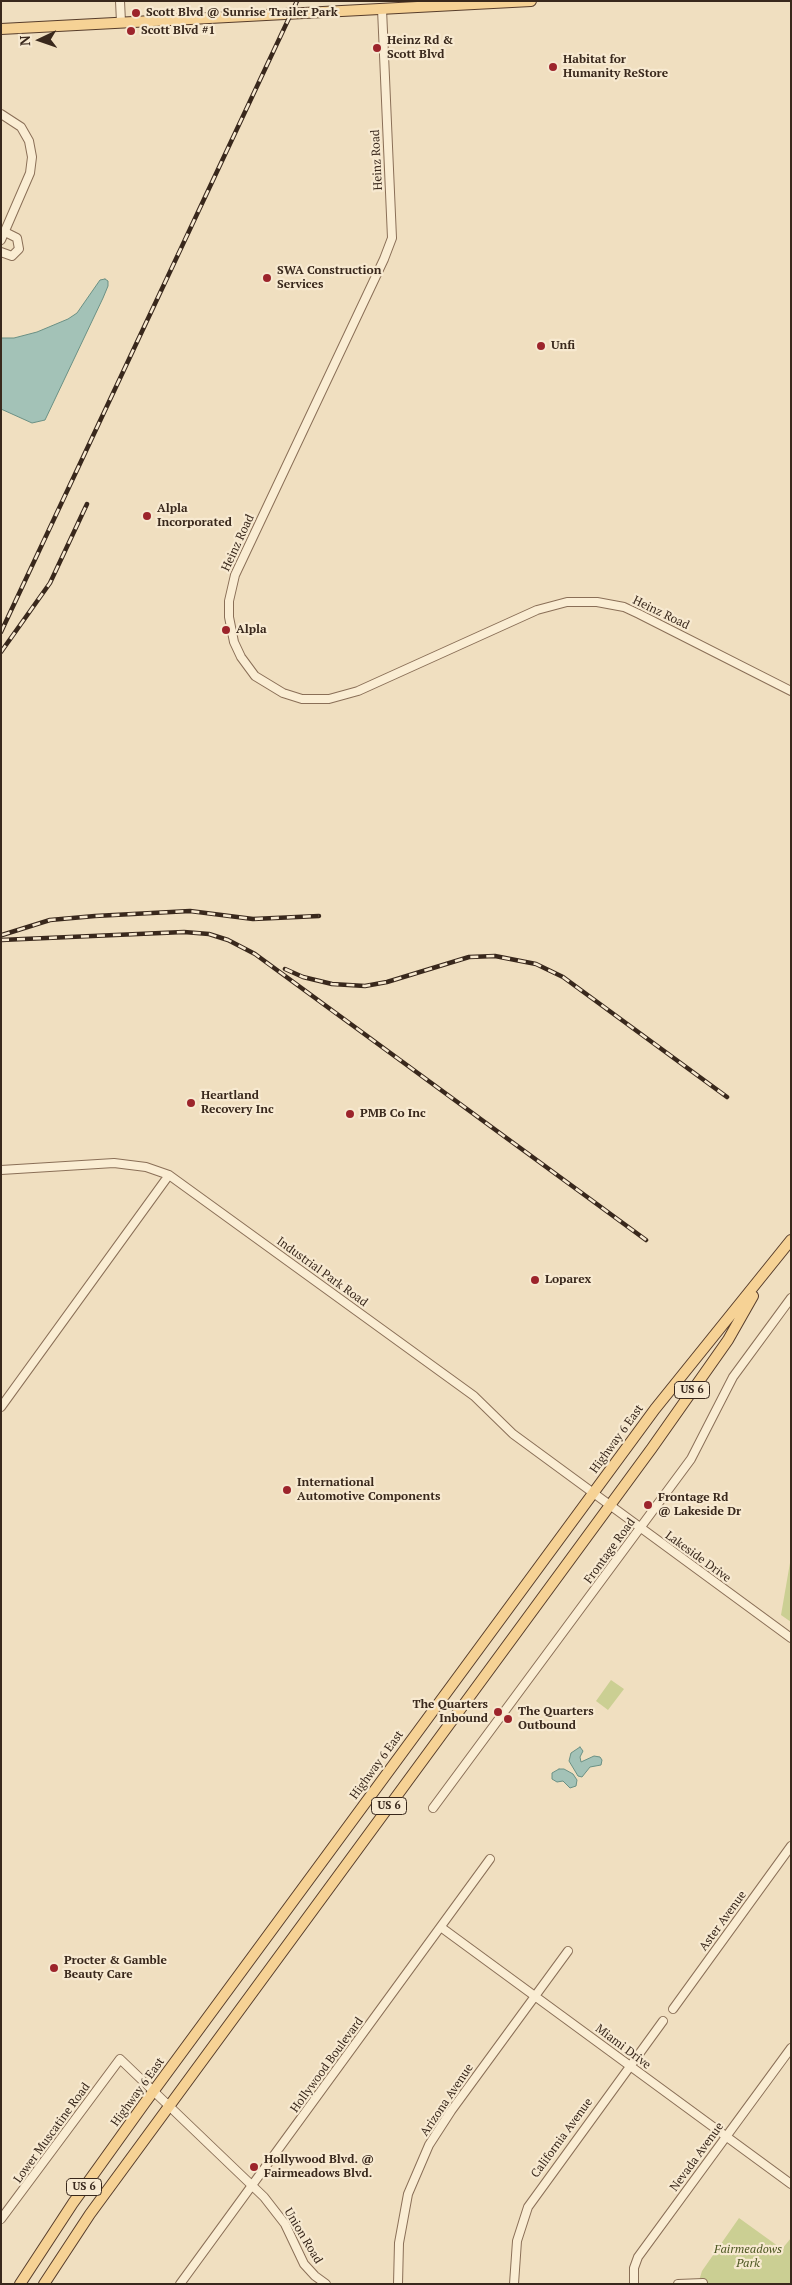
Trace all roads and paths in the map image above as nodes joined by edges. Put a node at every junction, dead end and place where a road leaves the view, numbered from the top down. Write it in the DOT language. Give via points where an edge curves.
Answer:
graph roads {
  1 [pos="120,1"];
  2 [pos="531,1"];
  3 [pos="516,2"];
  4 [pos="382,9"];
  5 [pos="121,22"];
  6 [pos="1,28"];
  7 [pos="1,114"];
  8 [pos="5,232"];
  9 [pos="1,240"];
  10 [pos="1,252"];
  11 [pos="791,691"];
  12 [pos="1,1170"];
  13 [pos="169,1176"];
  14 [pos="791,1240"];
  15 [pos="767,1271"];
  16 [pos="791,1298"];
  17 [pos="1,1407"];
  18 [pos="593,1493"];
  19 [pos="609,1505"];
  20 [pos="640,1529"];
  21 [pos="791,1638"];
  22 [pos="433,1808"];
  23 [pos="791,1846"];
  24 [pos="490,1860"];
  25 [pos="442,1928"];
  26 [pos="568,1951"];
  27 [pos="535,1995"];
  28 [pos="674,2009"];
  29 [pos="663,2021"];
  30 [pos="791,2048"];
  31 [pos="120,2059"];
  32 [pos="630,2066"];
  33 [pos="153,2092"];
  34 [pos="169,2107"];
  35 [pos="726,2137"];
  36 [pos="791,2184"];
  37 [pos="252,2185"];
  38 [pos="1,2219"];
  39 [pos="703,2283"];
  40 [pos="20,2284"];
  41 [pos="44,2284"];
  42 [pos="180,2284"];
  43 [pos="326,2284"];
  44 [pos="398,2284"];
  45 [pos="514,2284"];
  46 [pos="634,2284"];
  47 [pos="678,2284"];
  1 -- 5 [label="street"];
  2 -- 3 [label="main road"];
  3 -- 4 [label="main road"];
  4 -- 5 [label="main road"];
  4 -- 11 [label="street, Heinz Road" via="392,238 235,574 229,617 241,657 255,676 282,693 302,699 329,699 358,691 537,610 567,602 597,602 640,614"];
  5 -- 6 [label="main road"];
  7 -- 8 [label="street" via="21,127 29,141 32,157 30,173"];
  8 -- 9 [label="street"];
  8 -- 10 [label="street" via="16,238 19,249 12,256"];
  12 -- 13 [label="street, Industrial Park Road" via="114,1163 146,1167"];
  13 -- 17 [label="street"];
  13 -- 18 [label="street, Industrial Park Road" via="474,1396 513,1434"];
  14 -- 15 [label="main road, Highway 6 East / US 6"];
  15 -- 18 [label="main road, Highway 6 East / US 6" via="655,1409"];
  15 -- 19 [label="main road, Highway 6 East / US 6" via="728,1340"];
  16 -- 20 [label="street, Frontage Road" via="733,1377 691,1460"];
  18 -- 19 [label="street, Lakeside Drive"];
  18 -- 33 [label="main road, Highway 6 East / US 6"];
  19 -- 20 [label="street, Lakeside Drive"];
  19 -- 34 [label="main road, Highway 6 East / US 6"];
  20 -- 21 [label="street, Lakeside Drive"];
  20 -- 22 [label="street, Frontage Road"];
  23 -- 28 [label="street, Aster Avenue"];
  24 -- 25 [label="street, Hollywood Boulevard"];
  25 -- 27 [label="street, Miami Drive"];
  25 -- 37 [label="street, Hollywood Boulevard"];
  26 -- 27 [label="street, Arizona Avenue"];
  27 -- 32 [label="street, Miami Drive"];
  27 -- 44 [label="street, Arizona Avenue" via="440,2127 418,2168 402,2221"];
  29 -- 32 [label="street, California Avenue"];
  30 -- 35 [label="street, Nevada Avenue"];
  31 -- 33 [label="street, Union Road"];
  31 -- 38 [label="street, Lower Muscatine Road"];
  32 -- 35 [label="street, Miami Drive"];
  32 -- 45 [label="street, California Avenue" via="528,2207 517,2241"];
  33 -- 34 [label="street, Union Road"];
  33 -- 40 [label="main road, Highway 6 East / US 6" via="72,2203"];
  34 -- 37 [label="street, Union Road"];
  34 -- 41 [label="main road, Highway 6 East / US 6" via="90,2214"];
  35 -- 36 [label="street, Miami Drive"];
  35 -- 46 [label="street, Nevada Avenue" via="638,2257"];
  37 -- 42 [label="street, Hollywood Boulevard"];
  37 -- 43 [label="street, Union Road" via="277,2213 312,2279"];
  39 -- 47 [label="street"];
}
